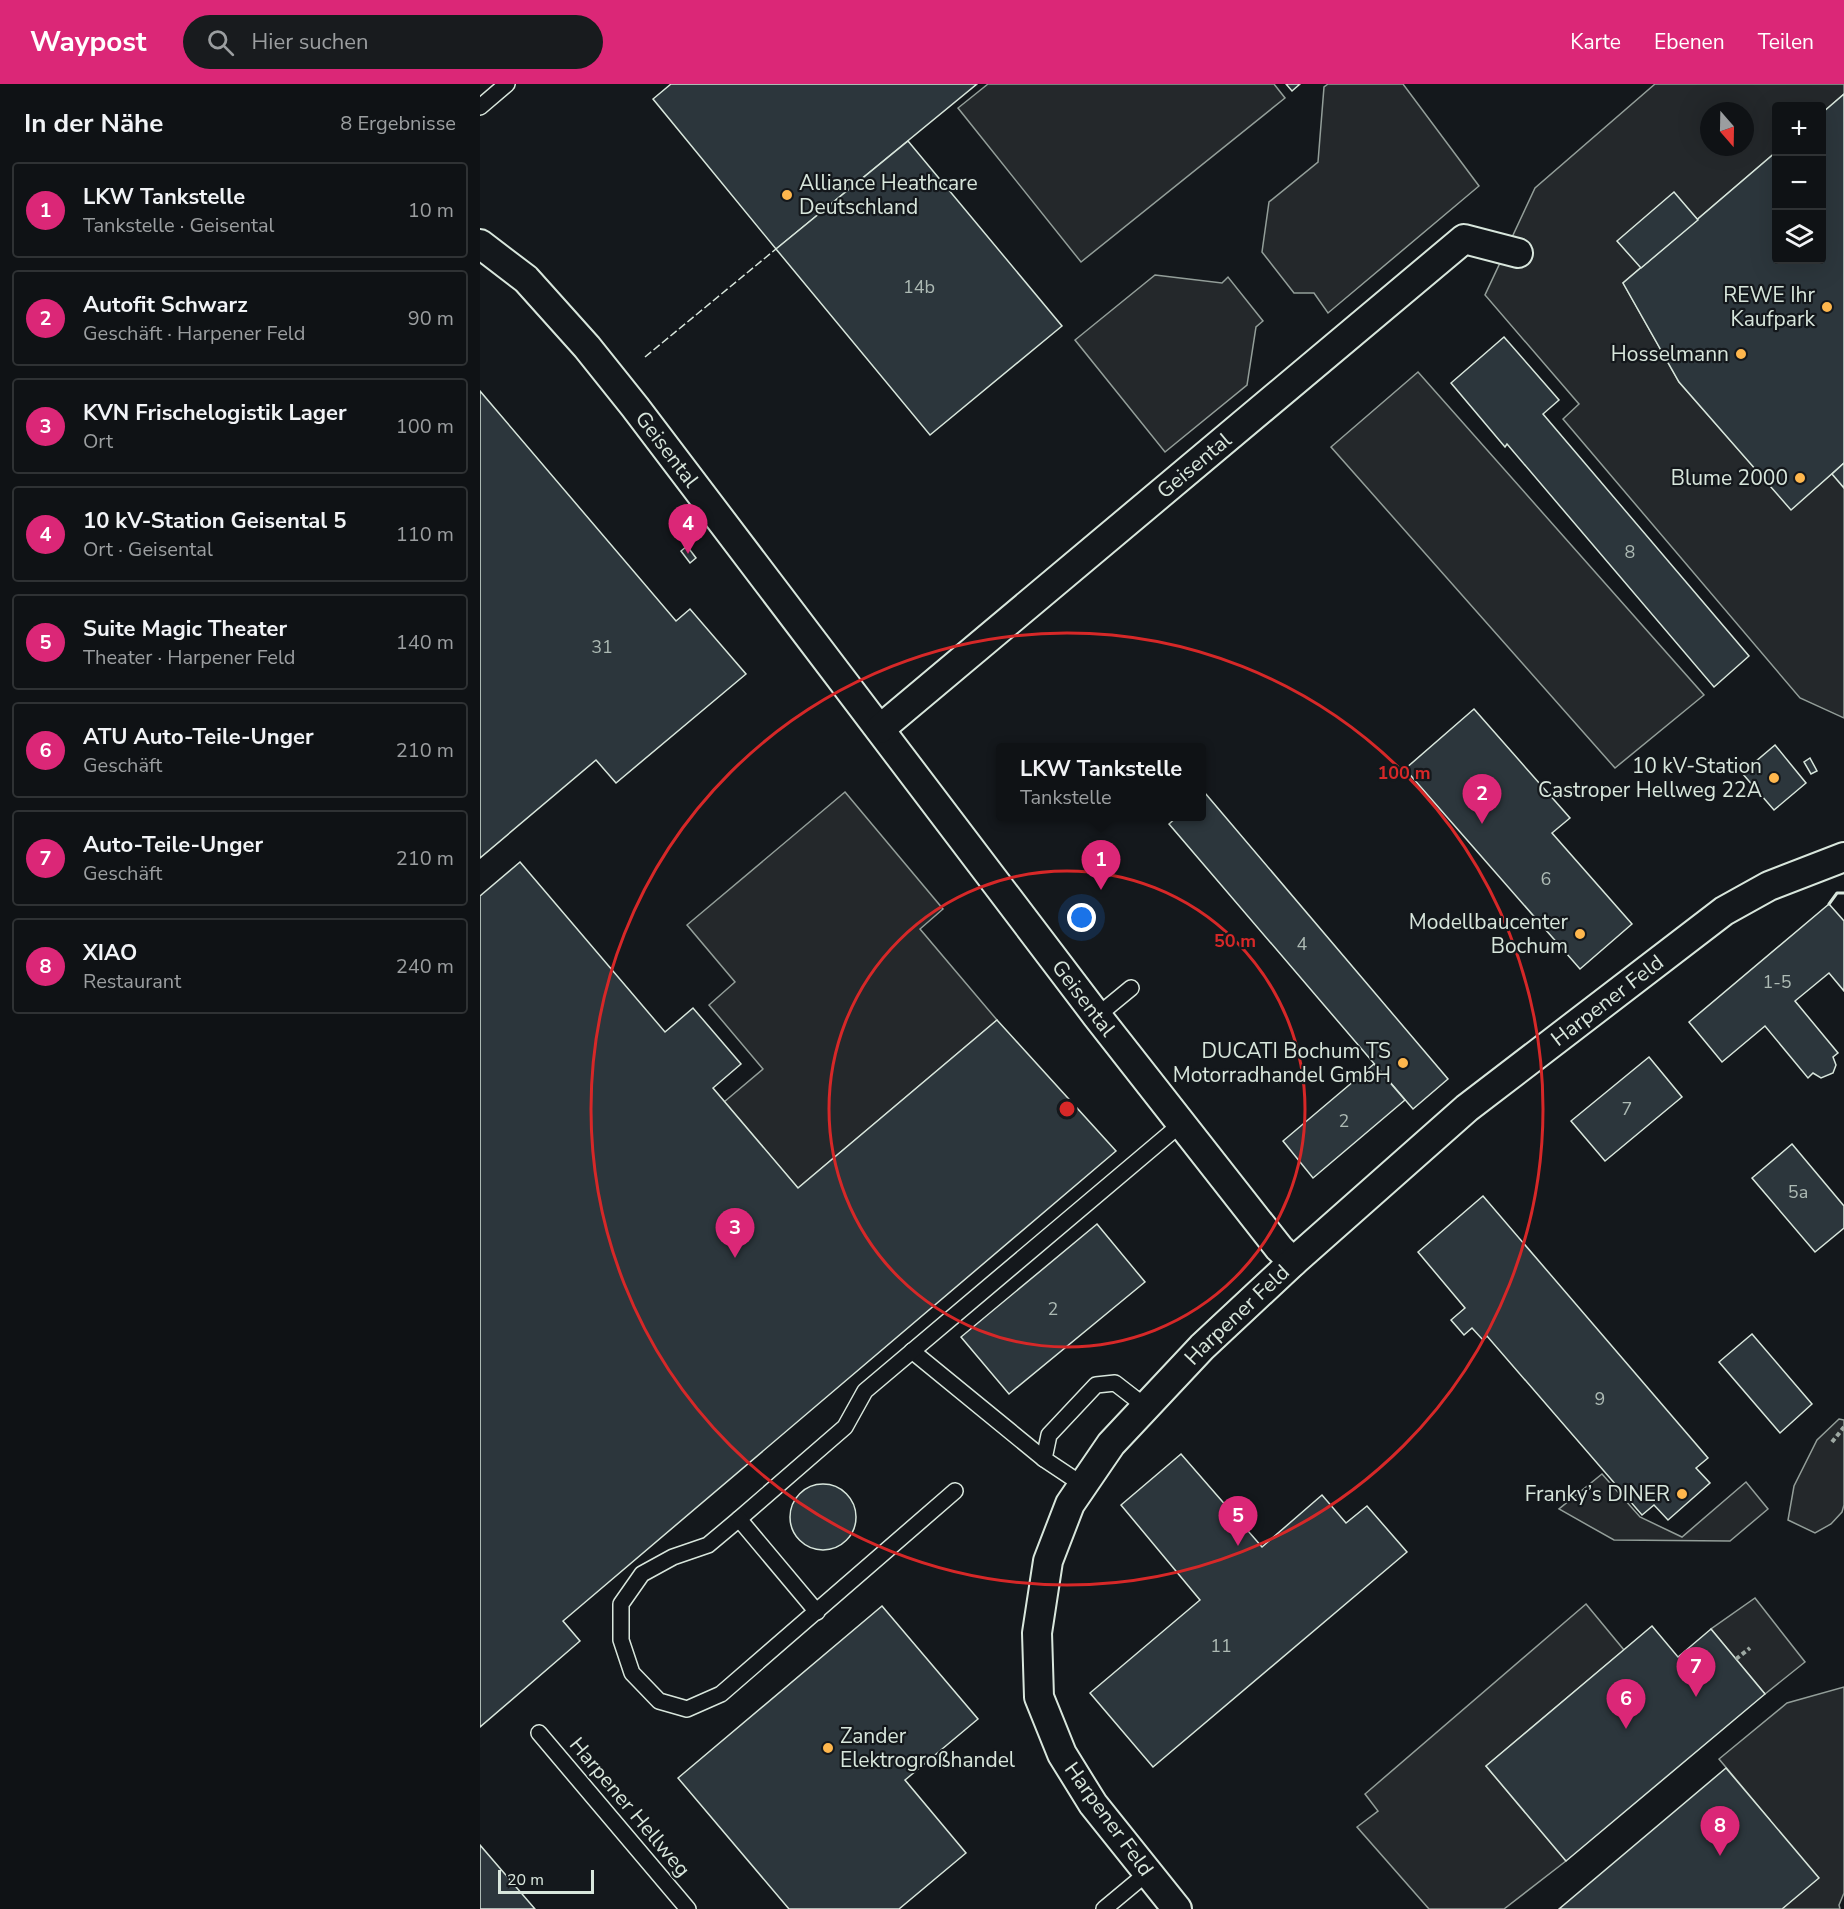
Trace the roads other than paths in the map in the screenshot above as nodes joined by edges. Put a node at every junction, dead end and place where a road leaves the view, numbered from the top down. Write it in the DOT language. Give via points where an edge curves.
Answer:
graph roads {
  1 [pos="507,84"];
  2 [pos="480,107"];
  3 [pos="480,244"];
  4 [pos="1518,253"];
  5 [pos="880,729"];
  6 [pos="1844,857"];
  7 [pos="1791,876"];
  8 [pos="1844,879"];
  9 [pos="1131,988"];
  10 [pos="1097,1016"];
  11 [pos="1181,1124"];
  12 [pos="1293,1262"];
  13 [pos="912,1351"];
  14 [pos="1146,1407"];
  15 [pos="1044,1458"];
  16 [pos="1083,1485"];
  17 [pos="955,1491"];
  18 [pos="739,1519"];
  19 [pos="817,1612"];
  20 [pos="539,1733"];
  21 [pos="1146,1874"];
  22 [pos="688,1909"];
  23 [pos="1104,1909"];
  24 [pos="1177,1909"];
  1 -- 2 [label="lane"];
  3 -- 5 [label="street, Geisental" via="526,279 587,347"];
  4 -- 5 [label="street, Geisental" via="1464,239"];
  5 -- 10 [label="street, Geisental"];
  6 -- 7 [label="street, Harpener Feld"];
  7 -- 8 [label="street"];
  7 -- 12 [label="street, Harpener Feld" via="1724,911 1467,1108"];
  9 -- 10 [label="lane"];
  10 -- 11 [label="street, Geisental"];
  11 -- 12 [label="street, Geisental"];
  11 -- 13 [label="lane"];
  12 -- 14 [label="street, Harpener Feld" via="1202,1347"];
  13 -- 15 [label="lane"];
  13 -- 18 [label="lane" via="865,1391 845,1427"];
  14 -- 15 [label="lane" via="1115,1383 1096,1385 1048,1435"];
  14 -- 16 [label="street, Harpener Feld" via="1111,1444"];
  15 -- 16 [label="lane"];
  16 -- 21 [label="street, Harpener Feld" via="1070,1504 1048,1561 1037,1633 1039,1696 1062,1754 1093,1804"];
  17 -- 19 [label="lane"];
  18 -- 19 [label="lane"];
  18 -- 19 [label="lane" via="708,1545 673,1557 642,1574 621,1604 621,1640 632,1673 659,1701 687,1709 721,1694"];
  20 -- 22 [label="lane, Harpener Hellweg"];
  21 -- 23 [label="lane"];
  21 -- 24 [label="street, Harpener Feld"];
}
